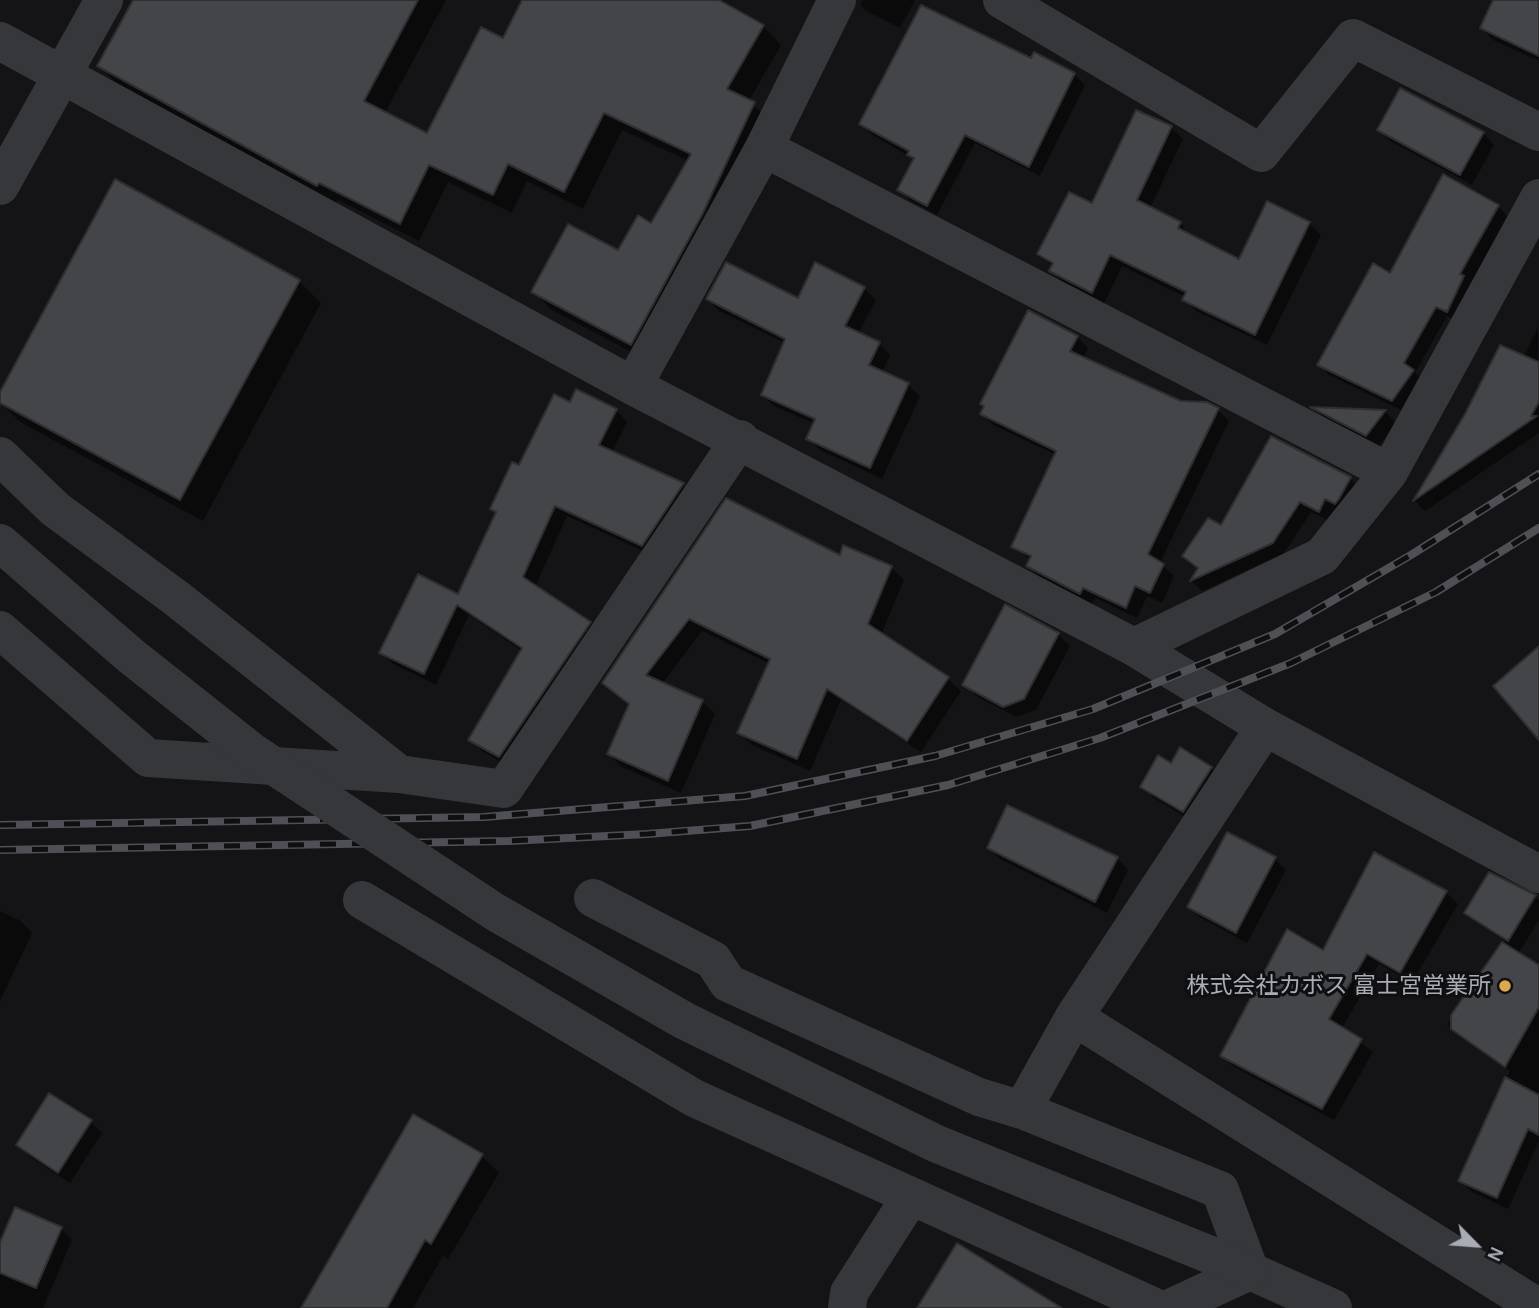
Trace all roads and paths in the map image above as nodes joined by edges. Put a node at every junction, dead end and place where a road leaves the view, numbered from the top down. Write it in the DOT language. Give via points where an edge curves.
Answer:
graph roads {
  1 [pos="104,0"];
  2 [pos="837,0"];
  3 [pos="1002,0"];
  4 [pos="0,41"];
  5 [pos="63,76"];
  6 [pos="1539,132"];
  7 [pos="764,148"];
  8 [pos="0,186"];
  9 [pos="1539,198"];
  10 [pos="633,386"];
  11 [pos="740,439"];
  12 [pos="0,456"];
  13 [pos="1389,472"];
  14 [pos="0,543"];
  15 [pos="0,630"];
  16 [pos="1134,647"];
  17 [pos="1265,727"];
  18 [pos="399,774"];
  19 [pos="1539,874"];
  20 [pos="593,898"];
  21 [pos="362,900"];
  22 [pos="1074,1017"];
  23 [pos="1022,1110"];
  24 [pos="911,1196"];
  25 [pos="1250,1271"];
  26 [pos="847,1308"];
  27 [pos="1157,1308"];
  28 [pos="1170,1308"];
  29 [pos="1333,1308"];
  30 [pos="1539,1308"];
  1 -- 5 [label="street"];
  2 -- 7 [label="street"];
  3 -- 6 [label="street" via="1261,153 1353,38"];
  4 -- 5 [label="street"];
  5 -- 8 [label="street"];
  5 -- 10 [label="street"];
  7 -- 10 [label="street"];
  7 -- 13 [label="street"];
  9 -- 13 [label="street"];
  10 -- 11 [label="street"];
  11 -- 16 [label="street"];
  11 -- 18 [label="street" via="505,789"];
  12 -- 18 [label="street" via="55,509"];
  13 -- 16 [label="street" via="1321,555"];
  14 -- 25 [label="street, bridge" via="251,751 495,912 685,1021 937,1144"];
  15 -- 18 [label="street" via="148,758"];
  16 -- 17 [label="street"];
  17 -- 19 [label="street"];
  17 -- 22 [label="street"];
  20 -- 23 [label="street" via="713,960 729,983 979,1097"];
  21 -- 24 [label="street" via="694,1098"];
  22 -- 23 [label="street"];
  22 -- 30 [label="street"];
  23 -- 25 [label="street" via="1220,1190"];
  24 -- 26 [label="street" via="849,1293"];
  24 -- 27 [label="street"];
  25 -- 28 [label="street"];
  25 -- 29 [label="street"];
}
